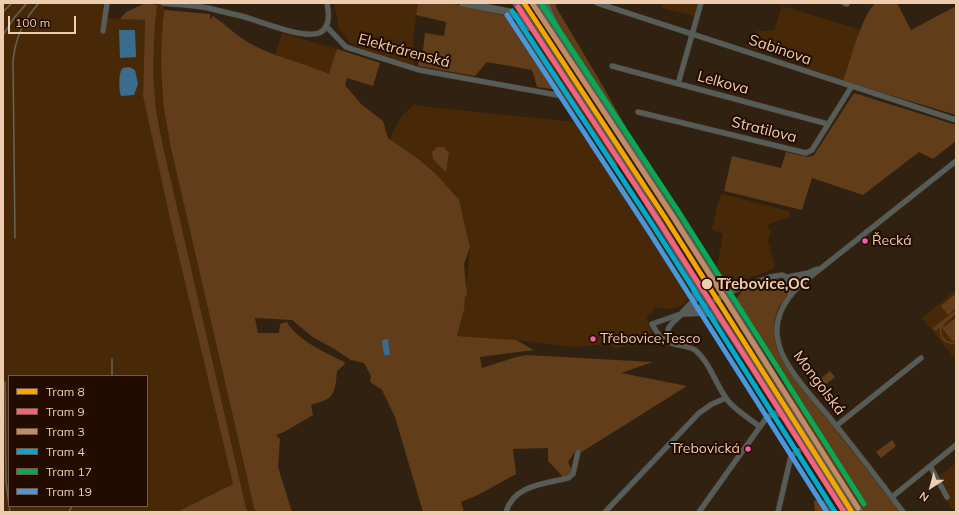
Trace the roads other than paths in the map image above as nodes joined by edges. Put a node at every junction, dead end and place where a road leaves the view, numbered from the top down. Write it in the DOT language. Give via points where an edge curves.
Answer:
graph roads {
  1 [pos="106,3"];
  2 [pos="163,3"];
  3 [pos="327,3"];
  4 [pos="463,3"];
  5 [pos="516,3"];
  6 [pos="534,3"];
  7 [pos="545,3"];
  8 [pos="597,3"];
  9 [pos="701,3"];
  10 [pos="170,4"];
  11 [pos="326,26"];
  12 [pos="103,32"];
  13 [pos="692,34"];
  14 [pos="540,38"];
  15 [pos="570,55"];
  16 [pos="612,66"];
  17 [pos="678,84"];
  18 [pos="852,86"];
  19 [pos="556,95"];
  20 [pos="638,112"];
  21 [pos="956,120"];
  22 [pos="828,124"];
  23 [pos="956,162"];
  24 [pos="825,265"];
  25 [pos="691,274"];
  26 [pos="786,277"];
  27 [pos="808,279"];
  28 [pos="724,295"];
  29 [pos="790,295"];
  30 [pos="710,302"];
  31 [pos="683,313"];
  32 [pos="723,321"];
  33 [pos="673,344"];
  34 [pos="921,358"];
  35 [pos="726,398"];
  36 [pos="786,418"];
  37 [pos="836,426"];
  38 [pos="760,427"];
  39 [pos="956,445"];
  40 [pos="798,451"];
  41 [pos="578,452"];
  42 [pos="930,466"];
  43 [pos="947,496"];
  44 [pos="892,497"];
  45 [pos="609,511"];
  46 [pos="506,512"];
  47 [pos="699,512"];
  48 [pos="778,512"];
  49 [pos="846,512"];
  50 [pos="860,512"];
  51 [pos="903,512"];
  1 -- 12 [label="street"];
  2 -- 10 [label="street"];
  3 -- 11 [label="street"];
  4 -- 14 [label="main road" via="510,13"];
  5 -- 14 [label="main road"];
  6 -- 15 [label="main road"];
  7 -- 15 [label="main road"];
  8 -- 13 [label="street, Sabinova"];
  9 -- 13 [label="street"];
  10 -- 11 [label="street" via="210,9 312,35"];
  11 -- 19 [label="street, Elektrárenská" via="346,47 419,70"];
  13 -- 17 [label="street"];
  13 -- 18 [label="street, Sabinova"];
  14 -- 25 [label="main road" via="634,181"];
  15 -- 28 [label="main road"];
  16 -- 17 [label="street, Lelkova"];
  17 -- 22 [label="street, Lelkova"];
  18 -- 21 [label="street, Sabinova"];
  18 -- 22 [label="street, Stratilova"];
  20 -- 22 [label="street, Stratilova" via="806,153 812,150"];
  23 -- 24 [label="street, Mongolská"];
  24 -- 26 [label="street" via="808,274"];
  24 -- 27 [label="street, Mongolská"];
  25 -- 30 [label="main road"];
  25 -- 31 [label="main road" via="697,294 695,301"];
  26 -- 27 [label="street" via="795,280"];
  26 -- 28 [label="street" via="770,277"];
  26 -- 29 [label="street" via="791,288"];
  27 -- 29 [label="street, Mongolská"];
  28 -- 30 [label="street"];
  28 -- 50 [label="main road"];
  29 -- 37 [label="street, Mongolská" via="778,318 779,346 803,385"];
  30 -- 31 [label="street"];
  30 -- 32 [label="main road"];
  31 -- 32 [label="main road" via="715,314"];
  31 -- 33 [label="street" via="668,329 668,336"];
  31 -- 33 [label="street" via="652,324 661,337"];
  32 -- 36 [label="main road"];
  33 -- 35 [label="street" via="689,347 698,354"];
  34 -- 37 [label="street"];
  35 -- 38 [label="street"];
  35 -- 45 [label="street" via="699,413"];
  36 -- 38 [label="street" via="779,414 771,414"];
  36 -- 49 [label="main road"];
  37 -- 44 [label="street, Mongolská"];
  38 -- 47 [label="street"];
  39 -- 42 [label="street"];
  40 -- 48 [label="street" via="791,456"];
  41 -- 46 [label="street" via="573,474 568,478 524,489 508,503"];
  42 -- 43 [label="street"];
  42 -- 44 [label="street"];
  44 -- 51 [label="street, Mongolská"];
}
